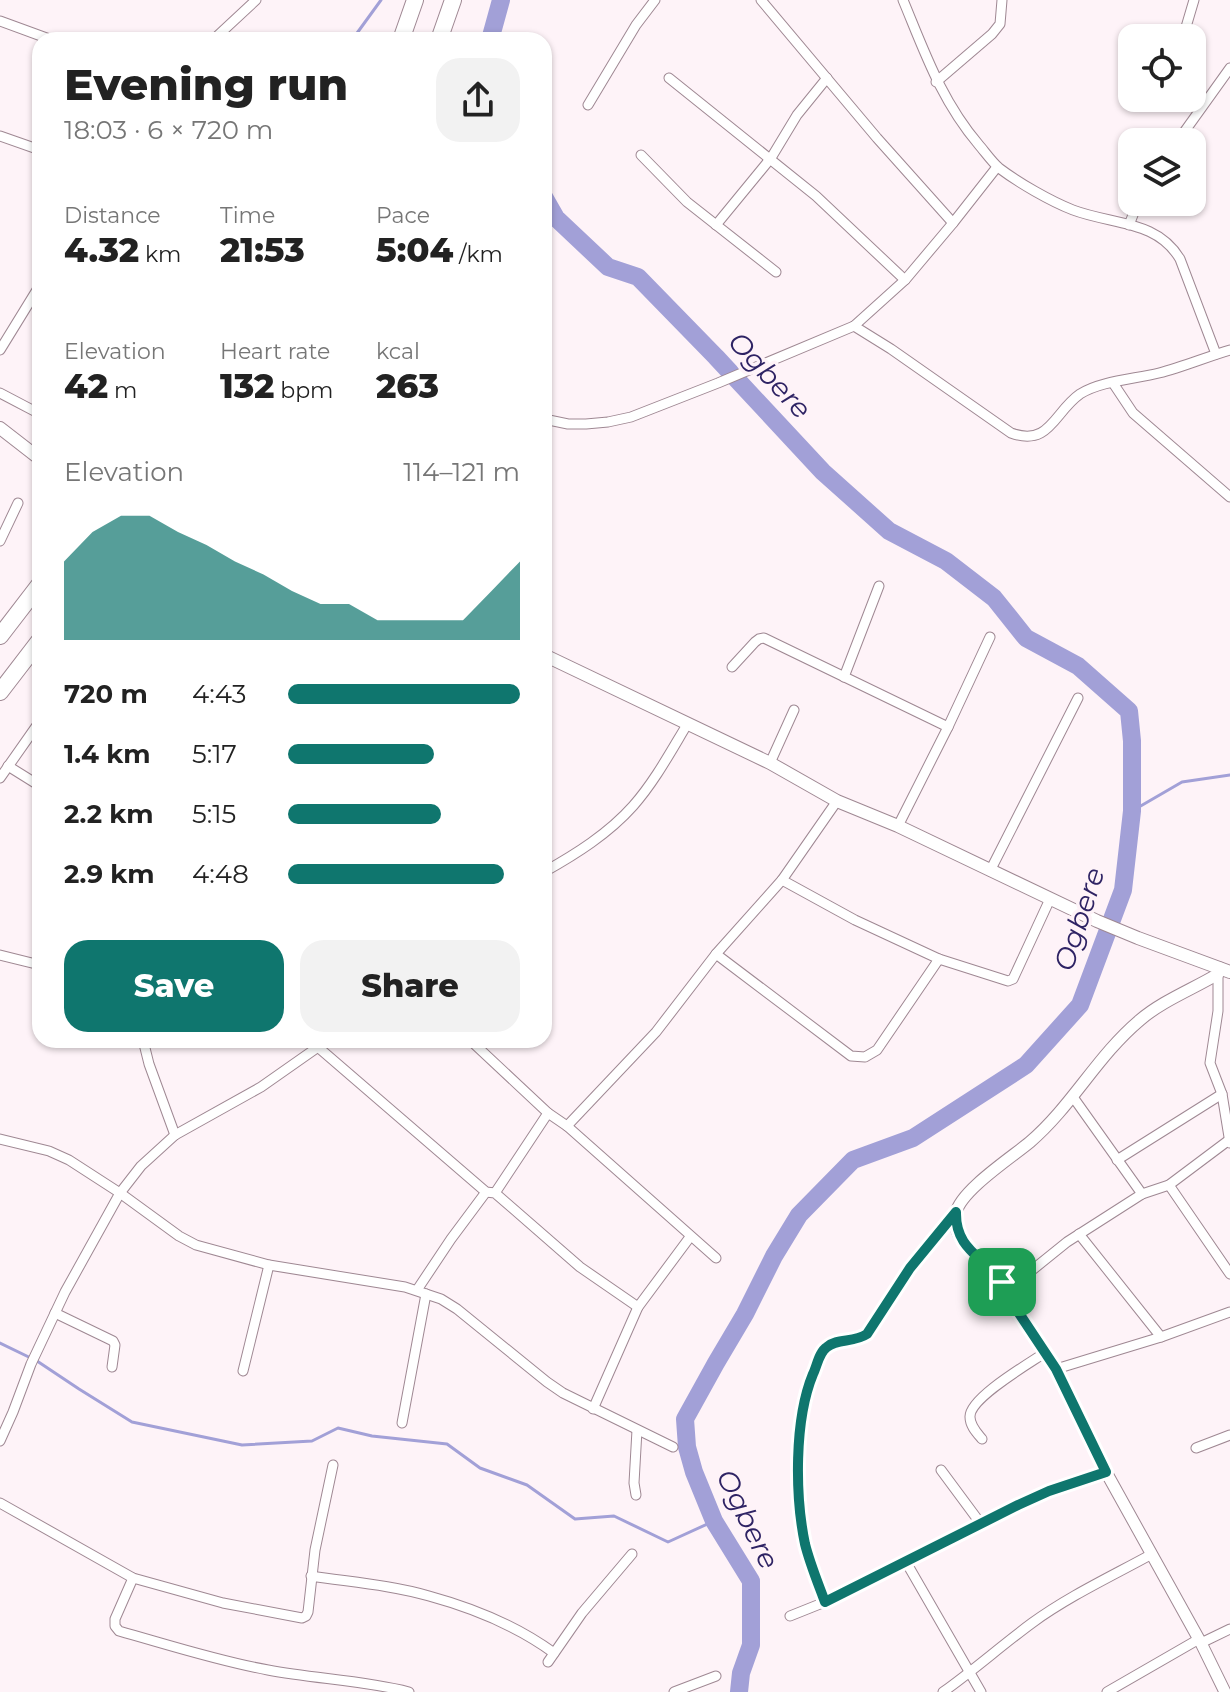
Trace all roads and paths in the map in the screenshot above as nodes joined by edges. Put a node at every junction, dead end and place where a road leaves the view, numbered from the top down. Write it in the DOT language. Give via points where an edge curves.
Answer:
graph roads {
  1 [pos="256,0"];
  2 [pos="415,0"];
  3 [pos="453,0"];
  4 [pos="655,0"];
  5 [pos="761,0"];
  6 [pos="903,0"];
  7 [pos="1002,0"];
  8 [pos="1194,0"];
  9 [pos="0,21"];
  10 [pos="1187,24"];
  11 [pos="222,32"];
  12 [pos="404,32"];
  13 [pos="442,32"];
  14 [pos="32,33"];
  15 [pos="1230,68"];
  16 [pos="669,78"];
  17 [pos="827,78"];
  18 [pos="936,82"];
  19 [pos="588,105"];
  20 [pos="1187,128"];
  21 [pos="0,136"];
  22 [pos="32,147"];
  23 [pos="641,155"];
  24 [pos="771,158"];
  25 [pos="997,167"];
  26 [pos="1133,216"];
  27 [pos="953,223"];
  28 [pos="716,225"];
  29 [pos="1129,225"];
  30 [pos="776,272"];
  31 [pos="905,280"];
  32 [pos="32,298"];
  33 [pos="854,326"];
  34 [pos="0,350"];
  35 [pos="1230,350"];
  36 [pos="1216,354"];
  37 [pos="1113,383"];
  38 [pos="0,393"];
  39 [pos="32,410"];
  40 [pos="552,421"];
  41 [pos="0,428"];
  42 [pos="32,453"];
  43 [pos="1230,497"];
  44 [pos="18,503"];
  45 [pos="0,541"];
  46 [pos="879,586"];
  47 [pos="32,594"];
  48 [pos="0,636"];
  49 [pos="990,637"];
  50 [pos="32,650"];
  51 [pos="552,659"];
  52 [pos="732,667"];
  53 [pos="844,677"];
  54 [pos="0,692"];
  55 [pos="1078,698"];
  56 [pos="794,710"];
  57 [pos="688,723"];
  58 [pos="948,727"];
  59 [pos="32,732"];
  60 [pos="770,763"];
  61 [pos="8,766"];
  62 [pos="0,778"];
  63 [pos="32,781"];
  64 [pos="837,801"];
  65 [pos="898,826"];
  66 [pos="552,868"];
  67 [pos="990,871"];
  68 [pos="782,880"];
  69 [pos="1050,899"];
  70 [pos="716,954"];
  71 [pos="0,955"];
  72 [pos="939,959"];
  73 [pos="32,963"];
  74 [pos="1225,971"];
  75 [pos="145,1048"];
  76 [pos="319,1048"];
  77 [pos="479,1048"];
  78 [pos="1222,1094"];
  79 [pos="1073,1097"];
  80 [pos="548,1113"];
  81 [pos="567,1126"];
  82 [pos="175,1135"];
  83 [pos="0,1139"];
  84 [pos="1229,1141"];
  85 [pos="1117,1160"];
  86 [pos="1169,1185"];
  87 [pos="120,1193"];
  88 [pos="490,1193"];
  89 [pos="1142,1194"];
  90 [pos="956,1212"];
  91 [pos="1079,1234"];
  92 [pos="690,1237"];
  93 [pos="716,1258"];
  94 [pos="269,1265"];
  95 [pos="1230,1274"];
  96 [pos="421,1292"];
  97 [pos="1005,1292"];
  98 [pos="638,1307"];
  99 [pos="1230,1312"];
  100 [pos="55,1313"];
  101 [pos="1161,1337"];
  102 [pos="1046,1352"];
  103 [pos="112,1367"];
  104 [pos="1056,1369"];
  105 [pos="243,1371"];
  106 [pos="593,1409"];
  107 [pos="402,1423"];
  108 [pos="637,1430"];
  109 [pos="1230,1435"];
  110 [pos="982,1439"];
  111 [pos="0,1441"];
  112 [pos="673,1447"];
  113 [pos="1196,1448"];
  114 [pos="333,1465"];
  115 [pos="941,1470"];
  116 [pos="1106,1472"];
  117 [pos="636,1495"];
  118 [pos="0,1503"];
  119 [pos="981,1524"];
  120 [pos="632,1554"];
  121 [pos="1152,1554"];
  122 [pos="906,1562"];
  123 [pos="311,1576"];
  124 [pos="133,1578"];
  125 [pos="825,1602"];
  126 [pos="790,1616"];
  127 [pos="1230,1629"];
  128 [pos="1200,1641"];
  129 [pos="969,1674"];
  130 [pos="716,1676"];
  131 [pos="409,1692"];
  132 [pos="674,1692"];
  133 [pos="943,1692"];
  134 [pos="981,1692"];
  135 [pos="1107,1692"];
  136 [pos="1225,1692"];
  1 -- 11 [label="street"];
  2 -- 12 [label="highway"];
  3 -- 13 [label="highway"];
  4 -- 19 [label="street"];
  5 -- 17 [label="street"];
  6 -- 18 [label="street"];
  7 -- 18 [label="street" via="1000,24 992,34"];
  8 -- 10 [label="street"];
  9 -- 14 [label="street"];
  15 -- 20 [label="street"];
  16 -- 24 [label="street"];
  17 -- 24 [label="street"];
  17 -- 27 [label="street"];
  18 -- 25 [label="street"];
  21 -- 22 [label="street"];
  23 -- 28 [label="street"];
  24 -- 28 [label="street"];
  24 -- 31 [label="street"];
  25 -- 27 [label="street"];
  25 -- 29 [label="street" via="1073,210"];
  26 -- 29 [label="street"];
  27 -- 31 [label="street"];
  28 -- 30 [label="street"];
  29 -- 36 [label="street" via="1157,234 1173,247"];
  31 -- 33 [label="street"];
  32 -- 34 [label="street"];
  33 -- 37 [label="street" via="1021,437 1044,432 1080,395"];
  33 -- 40 [label="street" via="631,417 568,424"];
  35 -- 36 [label="street"];
  36 -- 37 [label="street"];
  37 -- 43 [label="street" via="1133,413"];
  38 -- 39 [label="street"];
  41 -- 42 [label="main road"];
  44 -- 45 [label="street"];
  46 -- 53 [label="street"];
  47 -- 48 [label="highway"];
  49 -- 58 [label="street"];
  50 -- 54 [label="highway"];
  51 -- 57 [label="main road"];
  52 -- 53 [label="street" via="764,638"];
  53 -- 58 [label="street"];
  55 -- 67 [label="street"];
  56 -- 60 [label="street"];
  57 -- 60 [label="main road"];
  57 -- 66 [label="street" via="634,805 577,854"];
  58 -- 65 [label="street"];
  59 -- 61 [label="street"];
  60 -- 64 [label="main road"];
  61 -- 62 [label="street"];
  61 -- 63 [label="street"];
  64 -- 65 [label="main road"];
  64 -- 68 [label="street"];
  65 -- 67 [label="main road"];
  67 -- 69 [label="main road"];
  68 -- 70 [label="street"];
  68 -- 72 [label="street"];
  69 -- 72 [label="street" via="1013,979"];
  69 -- 74 [label="main road"];
  70 -- 72 [label="street" via="851,1056 865,1057 877,1050"];
  70 -- 81 [label="street" via="656,1032"];
  71 -- 73 [label="street"];
  74 -- 78 [label="street" via="1210,1063"];
  74 -- 79 [label="street" via="1141,1019 1102,1057"];
  75 -- 82 [label="street"];
  76 -- 82 [label="street"];
  76 -- 88 [label="street"];
  77 -- 80 [label="street"];
  78 -- 84 [label="street"];
  78 -- 85 [label="street"];
  79 -- 85 [label="street"];
  79 -- 90 [label="street" via="967,1193"];
  80 -- 81 [label="street"];
  80 -- 88 [label="street"];
  81 -- 92 [label="street"];
  82 -- 87 [label="street"];
  83 -- 87 [label="street" via="69,1160"];
  84 -- 86 [label="street"];
  85 -- 89 [label="street"];
  86 -- 89 [label="street"];
  86 -- 95 [label="street"];
  87 -- 94 [label="street" via="196,1245"];
  87 -- 100 [label="street"];
  88 -- 96 [label="street"];
  88 -- 98 [label="street"];
  89 -- 91 [label="street"];
  90 -- 97 [label="street" via="965,1245 1002,1282"];
  90 -- 125 [label="street" via="910,1268 867,1334 827,1346 810,1382 798,1474 806,1546"];
  91 -- 97 [label="street"];
  91 -- 101 [label="street"];
  92 -- 93 [label="street"];
  92 -- 98 [label="street"];
  94 -- 96 [label="street"];
  94 -- 105 [label="street"];
  96 -- 106 [label="street" via="457,1309 547,1382"];
  96 -- 107 [label="street"];
  97 -- 102 [label="street"];
  98 -- 106 [label="street"];
  99 -- 101 [label="street"];
  100 -- 103 [label="street" via="113,1341"];
  100 -- 111 [label="street"];
  101 -- 104 [label="street"];
  102 -- 104 [label="street"];
  102 -- 110 [label="street" via="973,1407 971,1424"];
  104 -- 116 [label="street"];
  106 -- 108 [label="street"];
  108 -- 112 [label="street"];
  108 -- 117 [label="street"];
  109 -- 113 [label="street"];
  114 -- 123 [label="street"];
  115 -- 119 [label="street"];
  116 -- 119 [label="street" via="1049,1491"];
  116 -- 121 [label="street"];
  118 -- 124 [label="street"];
  119 -- 122 [label="street"];
  120 -- 123 [label="street" via="551,1658 508,1626 480,1613 427,1595"];
  121 -- 128 [label="street"];
  121 -- 129 [label="street" via="1032,1623"];
  122 -- 125 [label="street"];
  122 -- 129 [label="street"];
  123 -- 124 [label="street" via="308,1612 302,1618"];
  124 -- 131 [label="street" via="115,1619 119,1631 218,1660"];
  125 -- 126 [label="street"];
  127 -- 128 [label="street"];
  128 -- 135 [label="street"];
  128 -- 136 [label="street"];
  129 -- 133 [label="street"];
  129 -- 134 [label="street"];
  130 -- 132 [label="street"];
}
